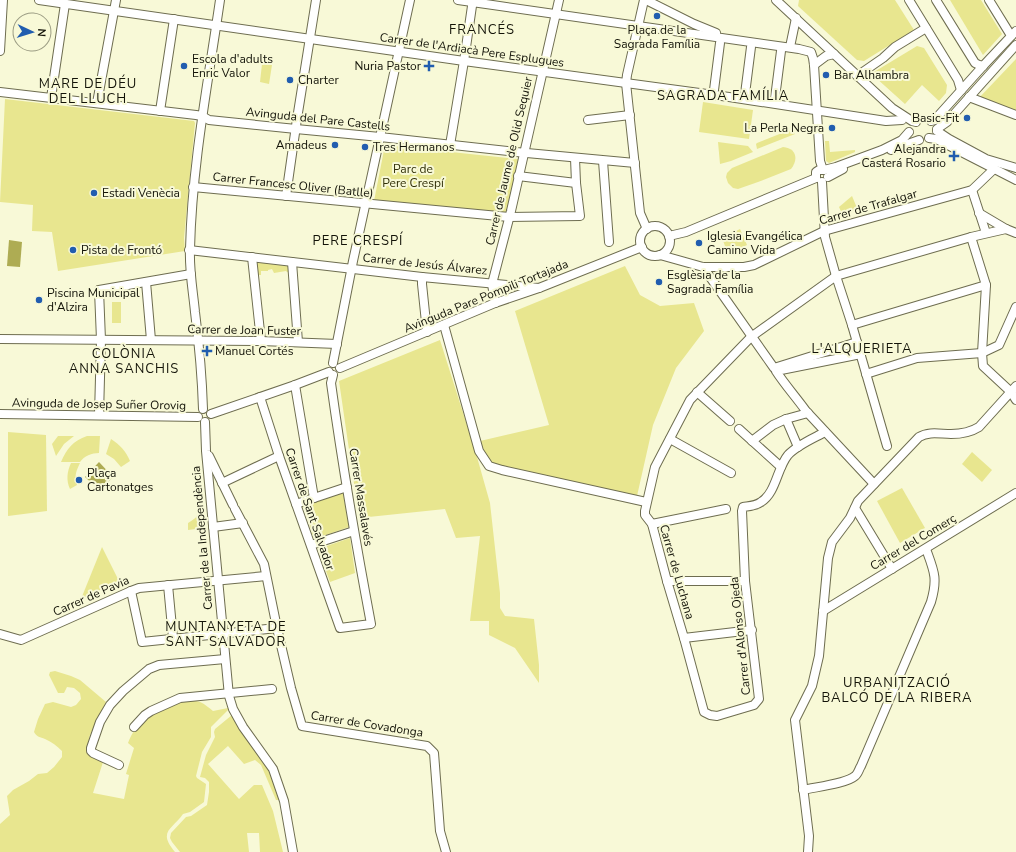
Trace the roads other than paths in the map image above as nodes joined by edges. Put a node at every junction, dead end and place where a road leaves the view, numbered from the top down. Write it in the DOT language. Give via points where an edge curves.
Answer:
graph roads {
  1 [pos="4,0"];
  2 [pos="39,0"];
  3 [pos="116,0"];
  4 [pos="220,0"];
  5 [pos="316,0"];
  6 [pos="410,0"];
  7 [pos="458,0"];
  8 [pos="559,0"];
  9 [pos="645,0"];
  10 [pos="909,0"];
  11 [pos="936,0"];
  12 [pos="989,0"];
  13 [pos="474,1"];
  14 [pos="779,1"];
  15 [pos="65,4"];
  16 [pos="114,10"];
  17 [pos="555,14"];
  18 [pos="796,18"];
  19 [pos="174,19"];
  20 [pos="1,20"];
  21 [pos="216,26"];
  22 [pos="638,26"];
  23 [pos="926,28"];
  24 [pos="1013,33"];
  25 [pos="309,39"];
  26 [pos="724,40"];
  27 [pos="1016,45"];
  28 [pos="751,47"];
  29 [pos="790,47"];
  30 [pos="0,51"];
  31 [pos="399,51"];
  32 [pos="781,51"];
  33 [pos="834,54"];
  34 [pos="464,61"];
  35 [pos="814,65"];
  36 [pos="982,66"];
  37 [pos="542,72"];
  38 [pos="857,76"];
  39 [pos="626,83"];
  40 [pos="714,90"];
  41 [pos="961,90"];
  42 [pos="0,92"];
  43 [pos="745,94"];
  44 [pos="969,97"];
  45 [pos="51,98"];
  46 [pos="775,98"];
  47 [pos="97,103"];
  48 [pos="817,110"];
  49 [pos="160,111"];
  50 [pos="895,111"];
  51 [pos="630,115"];
  52 [pos="1016,115"];
  53 [pos="202,116"];
  54 [pos="588,120"];
  55 [pos="902,120"];
  56 [pos="931,121"];
  57 [pos="916,122"];
  58 [pos="296,130"];
  59 [pos="937,130"];
  60 [pos="909,131"];
  61 [pos="380,137"];
  62 [pos="929,138"];
  63 [pos="919,140"];
  64 [pos="450,145"];
  65 [pos="524,152"];
  66 [pos="575,158"];
  67 [pos="603,160"];
  68 [pos="635,163"];
  69 [pos="1016,168"];
  70 [pos="994,169"];
  71 [pos="823,175"];
  72 [pos="518,176"];
  73 [pos="1016,180"];
  74 [pos="576,183"];
  75 [pos="193,187"];
  76 [pos="972,190"];
  77 [pos="286,196"];
  78 [pos="365,204"];
  79 [pos="979,214"];
  80 [pos="509,217"];
  81 [pos="647,229"];
  82 [pos="1006,229"];
  83 [pos="824,231"];
  84 [pos="986,233"];
  85 [pos="1016,233"];
  86 [pos="669,236"];
  87 [pos="971,237"];
  88 [pos="609,242"];
  89 [pos="642,247"];
  90 [pos="190,250"];
  91 [pos="664,253"];
  92 [pos="252,257"];
  93 [pos="292,262"];
  94 [pos="703,267"];
  95 [pos="351,268"];
  96 [pos="190,274"];
  97 [pos="836,276"];
  98 [pos="422,277"];
  99 [pos="146,282"];
  100 [pos="492,284"];
  101 [pos="986,285"];
  102 [pos="539,288"];
  103 [pos="496,303"];
  104 [pos="1016,307"];
  105 [pos="444,325"];
  106 [pos="852,325"];
  107 [pos="427,332"];
  108 [pos="751,337"];
  109 [pos="0,339"];
  110 [pos="101,340"];
  111 [pos="151,340"];
  112 [pos="198,341"];
  113 [pos="262,341"];
  114 [pos="298,342"];
  115 [pos="857,342"];
  116 [pos="336,344"];
  117 [pos="982,353"];
  118 [pos="861,354"];
  119 [pos="337,365"];
  120 [pos="775,370"];
  121 [pos="331,373"];
  122 [pos="866,374"];
  123 [pos="295,385"];
  124 [pos="1013,389"];
  125 [pos="697,392"];
  126 [pos="260,397"];
  127 [pos="1016,400"];
  128 [pos="203,408"];
  129 [pos="807,412"];
  130 [pos="0,414"];
  131 [pos="211,414"];
  132 [pos="99,415"];
  133 [pos="786,419"];
  134 [pos="202,420"];
  135 [pos="730,421"];
  136 [pos="739,429"];
  137 [pos="825,432"];
  138 [pos="670,439"];
  139 [pos="752,441"];
  140 [pos="887,446"];
  141 [pos="798,447"];
  142 [pos="206,451"];
  143 [pos="279,456"];
  144 [pos="781,467"];
  145 [pos="731,473"];
  146 [pos="222,483"];
  147 [pos="874,484"];
  148 [pos="347,487"];
  149 [pos="1016,493"];
  150 [pos="314,498"];
  151 [pos="646,502"];
  152 [pos="296,504"];
  153 [pos="855,508"];
  154 [pos="726,509"];
  155 [pos="243,524"];
  156 [pos="652,524"];
  157 [pos="213,527"];
  158 [pos="354,531"];
  159 [pos="311,545"];
  160 [pos="926,549"];
  161 [pos="892,569"];
  162 [pos="266,576"];
  163 [pos="219,580"];
  164 [pos="667,581"];
  165 [pos="745,581"];
  166 [pos="168,585"];
  167 [pos="131,590"];
  168 [pos="823,611"];
  169 [pos="277,628"];
  170 [pos="340,628"];
  171 [pos="752,630"];
  172 [pos="223,633"];
  173 [pos="0,634"];
  174 [pos="173,638"];
  175 [pos="684,638"];
  176 [pos="225,659"];
  177 [pos="272,689"];
  178 [pos="229,693"];
  179 [pos="704,712"];
  180 [pos="134,727"];
  181 [pos="119,766"];
  182 [pos="803,790"];
  183 [pos="292,852"];
  184 [pos="446,852"];
  185 [pos="808,852"];
  1 -- 20 [label="street"];
  2 -- 15 [label="street, Carrer de l'Ardiacà Pere Esplugues"];
  3 -- 16 [label="street"];
  4 -- 21 [label="street"];
  5 -- 25 [label="street"];
  6 -- 31 [label="street"];
  7 -- 13 [label="street"];
  8 -- 17 [label="street, Carrer de Jaume de Olid Sequier"];
  9 -- 22 [label="street"];
  9 -- 26 [label="street"];
  10 -- 23 [label="street"];
  11 -- 36 [label="street" via="975,63"];
  12 -- 24 [label="street" via="1010,34"];
  13 -- 17 [label="street"];
  13 -- 34 [label="street"];
  14 -- 18 [label="street"];
  15 -- 16 [label="street, Carrer de l'Ardiacà Pere Esplugues"];
  15 -- 45 [label="street"];
  16 -- 19 [label="street, Carrer de l'Ardiacà Pere Esplugues"];
  16 -- 47 [label="street"];
  17 -- 22 [label="street"];
  17 -- 37 [label="street, Carrer de Jaume de Olid Sequier"];
  18 -- 29 [label="street"];
  18 -- 33 [label="street"];
  19 -- 21 [label="street, Carrer de l'Ardiacà Pere Esplugues"];
  19 -- 49 [label="street"];
  20 -- 30 [label="street"];
  21 -- 25 [label="street, Carrer de l'Ardiacà Pere Esplugues"];
  21 -- 53 [label="street"];
  22 -- 26 [label="street"];
  22 -- 39 [label="street"];
  23 -- 38 [label="street" via="894,47 884,58"];
  23 -- 41 [label="street" via="958,80"];
  24 -- 36 [label="street"];
  25 -- 31 [label="street, Carrer de l'Ardiacà Pere Esplugues"];
  25 -- 58 [label="street"];
  26 -- 29 [label="street"];
  26 -- 40 [label="street"];
  27 -- 44 [label="street"];
  28 -- 43 [label="street"];
  29 -- 35 [label="street" via="811,52"];
  31 -- 34 [label="street, Carrer de l'Ardiacà Pere Esplugues"];
  31 -- 61 [label="street"];
  32 -- 46 [label="street"];
  33 -- 35 [label="street" via="826,56"];
  33 -- 38 [label="street"];
  34 -- 37 [label="street, Carrer de l'Ardiacà Pere Esplugues"];
  34 -- 64 [label="street"];
  35 -- 48 [label="street"];
  36 -- 41 [label="street"];
  37 -- 39 [label="street, Carrer de l'Ardiacà Pere Esplugues"];
  37 -- 65 [label="street, Carrer de Jaume de Olid Sequier"];
  38 -- 50 [label="street"];
  39 -- 48 [label="street, Carrer de l'Ardiacà Pere Esplugues"];
  39 -- 51 [label="street"];
  41 -- 56 [label="street" via="939,116"];
  42 -- 45 [label="street, Avinguda del Pare Castells"];
  44 -- 52 [label="street"];
  44 -- 59 [label="street"];
  45 -- 47 [label="street, Avinguda del Pare Castells"];
  47 -- 49 [label="street, Avinguda del Pare Castells"];
  48 -- 55 [label="street, Carrer de l'Ardiacà Pere Esplugues" via="886,121"];
  48 -- 71 [label="street"];
  49 -- 53 [label="street, Avinguda del Pare Castells"];
  50 -- 55 [label="street"];
  50 -- 57 [label="street"];
  51 -- 54 [label="street"];
  51 -- 68 [label="street"];
  53 -- 58 [label="street, Avinguda del Pare Castells" via="209,120"];
  53 -- 75 [label="street"];
  55 -- 60 [label="street"];
  56 -- 57 [label="street"];
  56 -- 59 [label="street"];
  57 -- 60 [label="street"];
  58 -- 61 [label="street, Avinguda del Pare Castells"];
  58 -- 77 [label="street"];
  59 -- 62 [label="street"];
  59 -- 69 [label="street" via="986,159"];
  60 -- 63 [label="street" via="912,139"];
  60 -- 71 [label="street" via="902,140"];
  61 -- 64 [label="street, Avinguda del Pare Castells"];
  61 -- 78 [label="street"];
  62 -- 63 [label="street"];
  62 -- 70 [label="street" via="936,139"];
  63 -- 71 [label="street"];
  64 -- 65 [label="street, Avinguda del Pare Castells"];
  65 -- 66 [label="street, Avinguda del Pare Castells"];
  65 -- 72 [label="street, Carrer de Jaume de Olid Sequier"];
  66 -- 67 [label="street, Avinguda del Pare Castells"];
  66 -- 74 [label="street"];
  67 -- 68 [label="street, Avinguda del Pare Castells"];
  67 -- 88 [label="street"];
  68 -- 81 [label="street" via="640,212"];
  70 -- 73 [label="street"];
  70 -- 76 [label="street, Carrer de Trafalgar"];
  71 -- 83 [label="street"];
  71 -- 86 [label="street" via="686,232"];
  72 -- 74 [label="street"];
  72 -- 80 [label="street, Carrer de Jaume de Olid Sequier"];
  74 -- 80 [label="street, Carrer Francesc Oliver (Batlle)" via="580,216"];
  75 -- 77 [label="street, Carrer Francesc Oliver (Batlle)"];
  75 -- 90 [label="street"];
  76 -- 79 [label="street"];
  76 -- 83 [label="street, Carrer de Trafalgar"];
  77 -- 78 [label="street, Carrer Francesc Oliver (Batlle)"];
  78 -- 80 [label="street, Carrer Francesc Oliver (Batlle)"];
  78 -- 95 [label="street"];
  79 -- 82 [label="street"];
  79 -- 84 [label="street"];
  80 -- 100 [label="street, Carrer de Jaume de Olid Sequier"];
  81 -- 86 [label="street" via="660,227"];
  81 -- 89 [label="street" via="641,237"];
  82 -- 84 [label="street, Carrer de Luchana"];
  82 -- 85 [label="street"];
  83 -- 94 [label="street, Carrer de Trafalgar" via="754,265"];
  83 -- 97 [label="street"];
  84 -- 87 [label="street, Carrer de Luchana"];
  86 -- 91 [label="street" via="670,243"];
  87 -- 97 [label="street, Carrer de Luchana"];
  87 -- 101 [label="street"];
  89 -- 91 [label="street" via="647,254 656,256"];
  89 -- 102 [label="street, Avinguda Pare Pompili Tortajada"];
  90 -- 92 [label="street, Carrer de Jesús Álvarez"];
  90 -- 96 [label="street"];
  91 -- 94 [label="street, Carrer de Trafalgar"];
  92 -- 93 [label="street, Carrer de Jesús Álvarez"];
  92 -- 113 [label="street"];
  93 -- 95 [label="street, Carrer de Jesús Álvarez"];
  93 -- 114 [label="street"];
  94 -- 108 [label="street"];
  95 -- 98 [label="street, Carrer de Jesús Álvarez"];
  95 -- 116 [label="street"];
  96 -- 99 [label="street"];
  96 -- 112 [label="street"];
  97 -- 106 [label="street"];
  97 -- 108 [label="street, Carrer de Luchana"];
  98 -- 100 [label="street, Carrer de Jesús Álvarez"];
  98 -- 107 [label="street"];
  99 -- 110 [label="street" via="100,290"];
  99 -- 111 [label="street"];
  100 -- 102 [label="street, Carrer de Jesús Álvarez"];
  100 -- 103 [label="street, Carrer de Jaume de Olid Sequier"];
  101 -- 106 [label="street"];
  101 -- 117 [label="street"];
  102 -- 103 [label="street, Avinguda Pare Pompili Tortajada"];
  103 -- 105 [label="street, Avinguda Pare Pompili Tortajada"];
  104 -- 117 [label="street" via="999,345"];
  105 -- 107 [label="street, Avinguda Pare Pompili Tortajada"];
  105 -- 151 [label="street" via="479,451 489,466"];
  106 -- 115 [label="street"];
  107 -- 119 [label="street, Avinguda Pare Pompili Tortajada"];
  108 -- 120 [label="street"];
  108 -- 125 [label="street, Carrer de Luchana"];
  109 -- 110 [label="street, Carrer de Joan Fuster"];
  110 -- 111 [label="street, Carrer de Joan Fuster"];
  110 -- 132 [label="street"];
  111 -- 112 [label="street, Carrer de Joan Fuster"];
  112 -- 113 [label="street, Carrer de Joan Fuster"];
  112 -- 128 [label="street"];
  113 -- 114 [label="street, Carrer de Joan Fuster"];
  114 -- 116 [label="street, Carrer de Joan Fuster"];
  115 -- 118 [label="street"];
  115 -- 120 [label="street"];
  116 -- 119 [label="street"];
  117 -- 122 [label="street" via="917,358"];
  117 -- 124 [label="street" via="983,366"];
  118 -- 120 [label="street"];
  118 -- 122 [label="street"];
  119 -- 121 [label="street" via="329,366"];
  120 -- 129 [label="street"];
  121 -- 123 [label="street"];
  121 -- 148 [label="street, Carrer Massalavés"];
  122 -- 140 [label="street"];
  123 -- 126 [label="street"];
  123 -- 150 [label="street"];
  124 -- 127 [label="street"];
  124 -- 147 [label="street" via="974,430 926,434 919,437"];
  125 -- 135 [label="street"];
  125 -- 138 [label="street, Carrer de Luchana" via="690,400"];
  126 -- 131 [label="street"];
  126 -- 143 [label="street, Carrer de Sant Salvador"];
  128 -- 131 [label="street"];
  128 -- 134 [label="street" via="198,413"];
  129 -- 133 [label="street"];
  129 -- 137 [label="street"];
  130 -- 132 [label="street, Avinguda de Josep Suñer Orovig"];
  131 -- 134 [label="street" via="209,420"];
  132 -- 134 [label="street, Avinguda de Josep Suñer Orovig"];
  133 -- 139 [label="street" via="773,425"];
  133 -- 141 [label="street"];
  134 -- 142 [label="street, Carrer de la Independència"];
  136 -- 139 [label="street"];
  137 -- 141 [label="street"];
  137 -- 147 [label="street"];
  138 -- 145 [label="street"];
  138 -- 151 [label="street, Carrer de Luchana" via="655,467"];
  139 -- 144 [label="street"];
  141 -- 144 [label="street" via="788,455"];
  142 -- 146 [label="street, Carrer de Covadonga"];
  142 -- 157 [label="street, Carrer de la Independència"];
  143 -- 146 [label="street"];
  143 -- 152 [label="street, Carrer de Sant Salvador"];
  144 -- 165 [label="street, Carrer d'Alonso Ojeda" via="763,502 744,507 742,511"];
  146 -- 155 [label="street, Carrer de Covadonga"];
  147 -- 153 [label="street"];
  148 -- 150 [label="street"];
  148 -- 158 [label="street, Carrer Massalavés"];
  149 -- 160 [label="street, Carrer del Comerç"];
  150 -- 152 [label="street"];
  151 -- 156 [label="street, Carrer de Luchana" via="645,515"];
  152 -- 159 [label="street, Carrer de Sant Salvador"];
  153 -- 161 [label="street"];
  153 -- 168 [label="street" via="835,536 830,548"];
  154 -- 156 [label="street"];
  155 -- 157 [label="street"];
  155 -- 162 [label="street, Carrer de Covadonga" via="264,564"];
  156 -- 164 [label="street, Carrer de Luchana"];
  157 -- 163 [label="street, Carrer de la Independència"];
  158 -- 159 [label="street"];
  158 -- 170 [label="street, Carrer Massalavés" via="371,624"];
  159 -- 170 [label="street, Carrer de Sant Salvador"];
  160 -- 161 [label="street, Carrer del Comerç"];
  160 -- 182 [label="street" via="935,575 934,591 857,774 846,781"];
  161 -- 168 [label="street, Carrer del Comerç"];
  162 -- 163 [label="street, Carrer de Pavia"];
  162 -- 169 [label="street, Carrer de Covadonga"];
  163 -- 166 [label="street, Carrer de Pavia"];
  163 -- 172 [label="street, Carrer de la Independència"];
  164 -- 165 [label="street"];
  164 -- 175 [label="street, Carrer de Luchana"];
  165 -- 171 [label="street, Carrer d'Alonso Ojeda"];
  166 -- 167 [label="street, Carrer de Pavia"];
  166 -- 174 [label="street"];
  167 -- 173 [label="street, Carrer de Pavia" via="21,640"];
  167 -- 174 [label="street" via="142,642"];
  168 -- 182 [label="street" via="819,656 812,686 795,720"];
  169 -- 172 [label="street"];
  169 -- 184 [label="street, Carrer de Covadonga" via="302,726 427,746 434,753 440,831"];
  171 -- 175 [label="street"];
  171 -- 179 [label="street, Carrer d'Alonso Ojeda" via="759,698 754,704 717,716"];
  172 -- 174 [label="street"];
  172 -- 176 [label="street, Carrer de la Independència"];
  175 -- 179 [label="street, Carrer de Luchana"];
  176 -- 178 [label="street, Carrer de la Independència"];
  176 -- 181 [label="street" via="159,665 149,669 114,700 100,722 91,751"];
  177 -- 178 [label="street"];
  178 -- 180 [label="street" via="180,698 151,711"];
  178 -- 183 [label="street, Carrer de la Independència" via="233,709 273,769 284,802"];
  182 -- 185 [label="street" via="809,836"];
}
